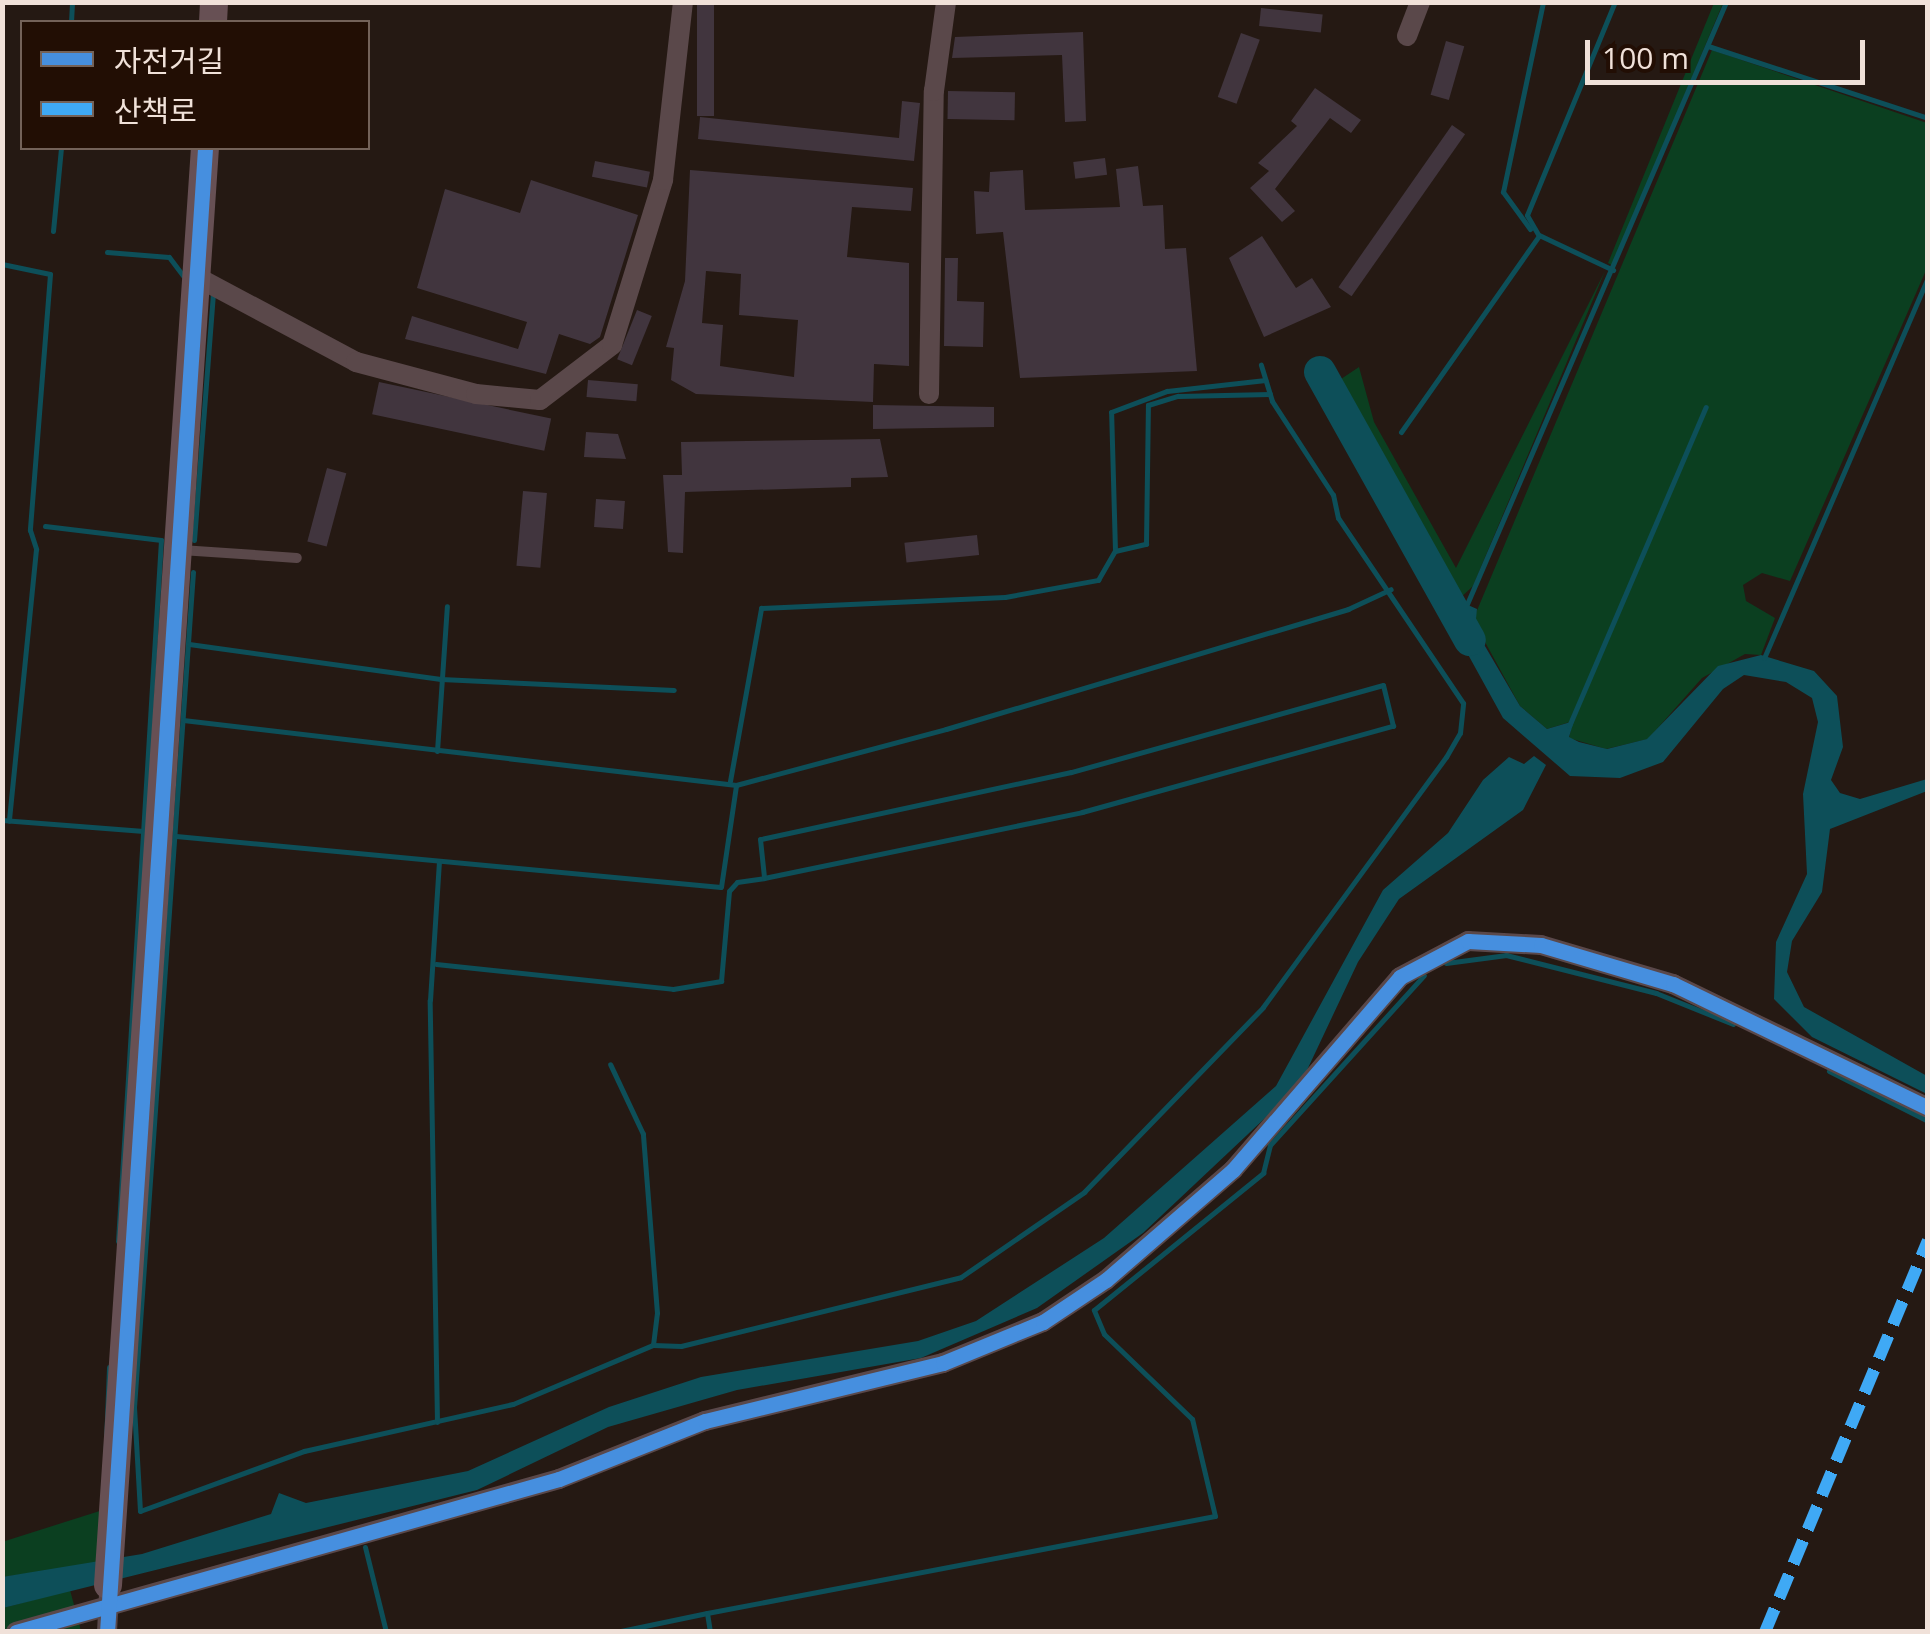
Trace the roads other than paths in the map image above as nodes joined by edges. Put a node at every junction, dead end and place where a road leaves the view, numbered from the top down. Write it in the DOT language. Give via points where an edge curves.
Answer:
graph roads {
  1 [pos="684,2"];
  2 [pos="946,2"];
  3 [pos="1420,2"];
  4 [pos="1407,36"];
  5 [pos="205,150"];
  6 [pos="197,277"];
  7 [pos="928,394"];
  8 [pos="180,550"];
  9 [pos="297,558"];
  10 [pos="1928,1108"];
  11 [pos="109,1596"];
  12 [pos="16,1632"];
  13 [pos="106,1632"];
  1 -- 6 [label="street" via="663,180 612,345 540,400 476,394 356,362"];
  2 -- 7 [label="street" via="934,90"];
  3 -- 4 [label="street"];
  5 -- 6 [label="street"];
  6 -- 8 [label="street"];
  8 -- 9 [label="lane"];
  8 -- 11 [label="street"];
  10 -- 11 [label="street" via="1672,984 1541,945 1468,941 1400,977 1233,1170 1106,1280 1042,1322 943,1363 755,1405 560,1479"];
  11 -- 12 [label="street"];
  11 -- 13 [label="street"];
}
